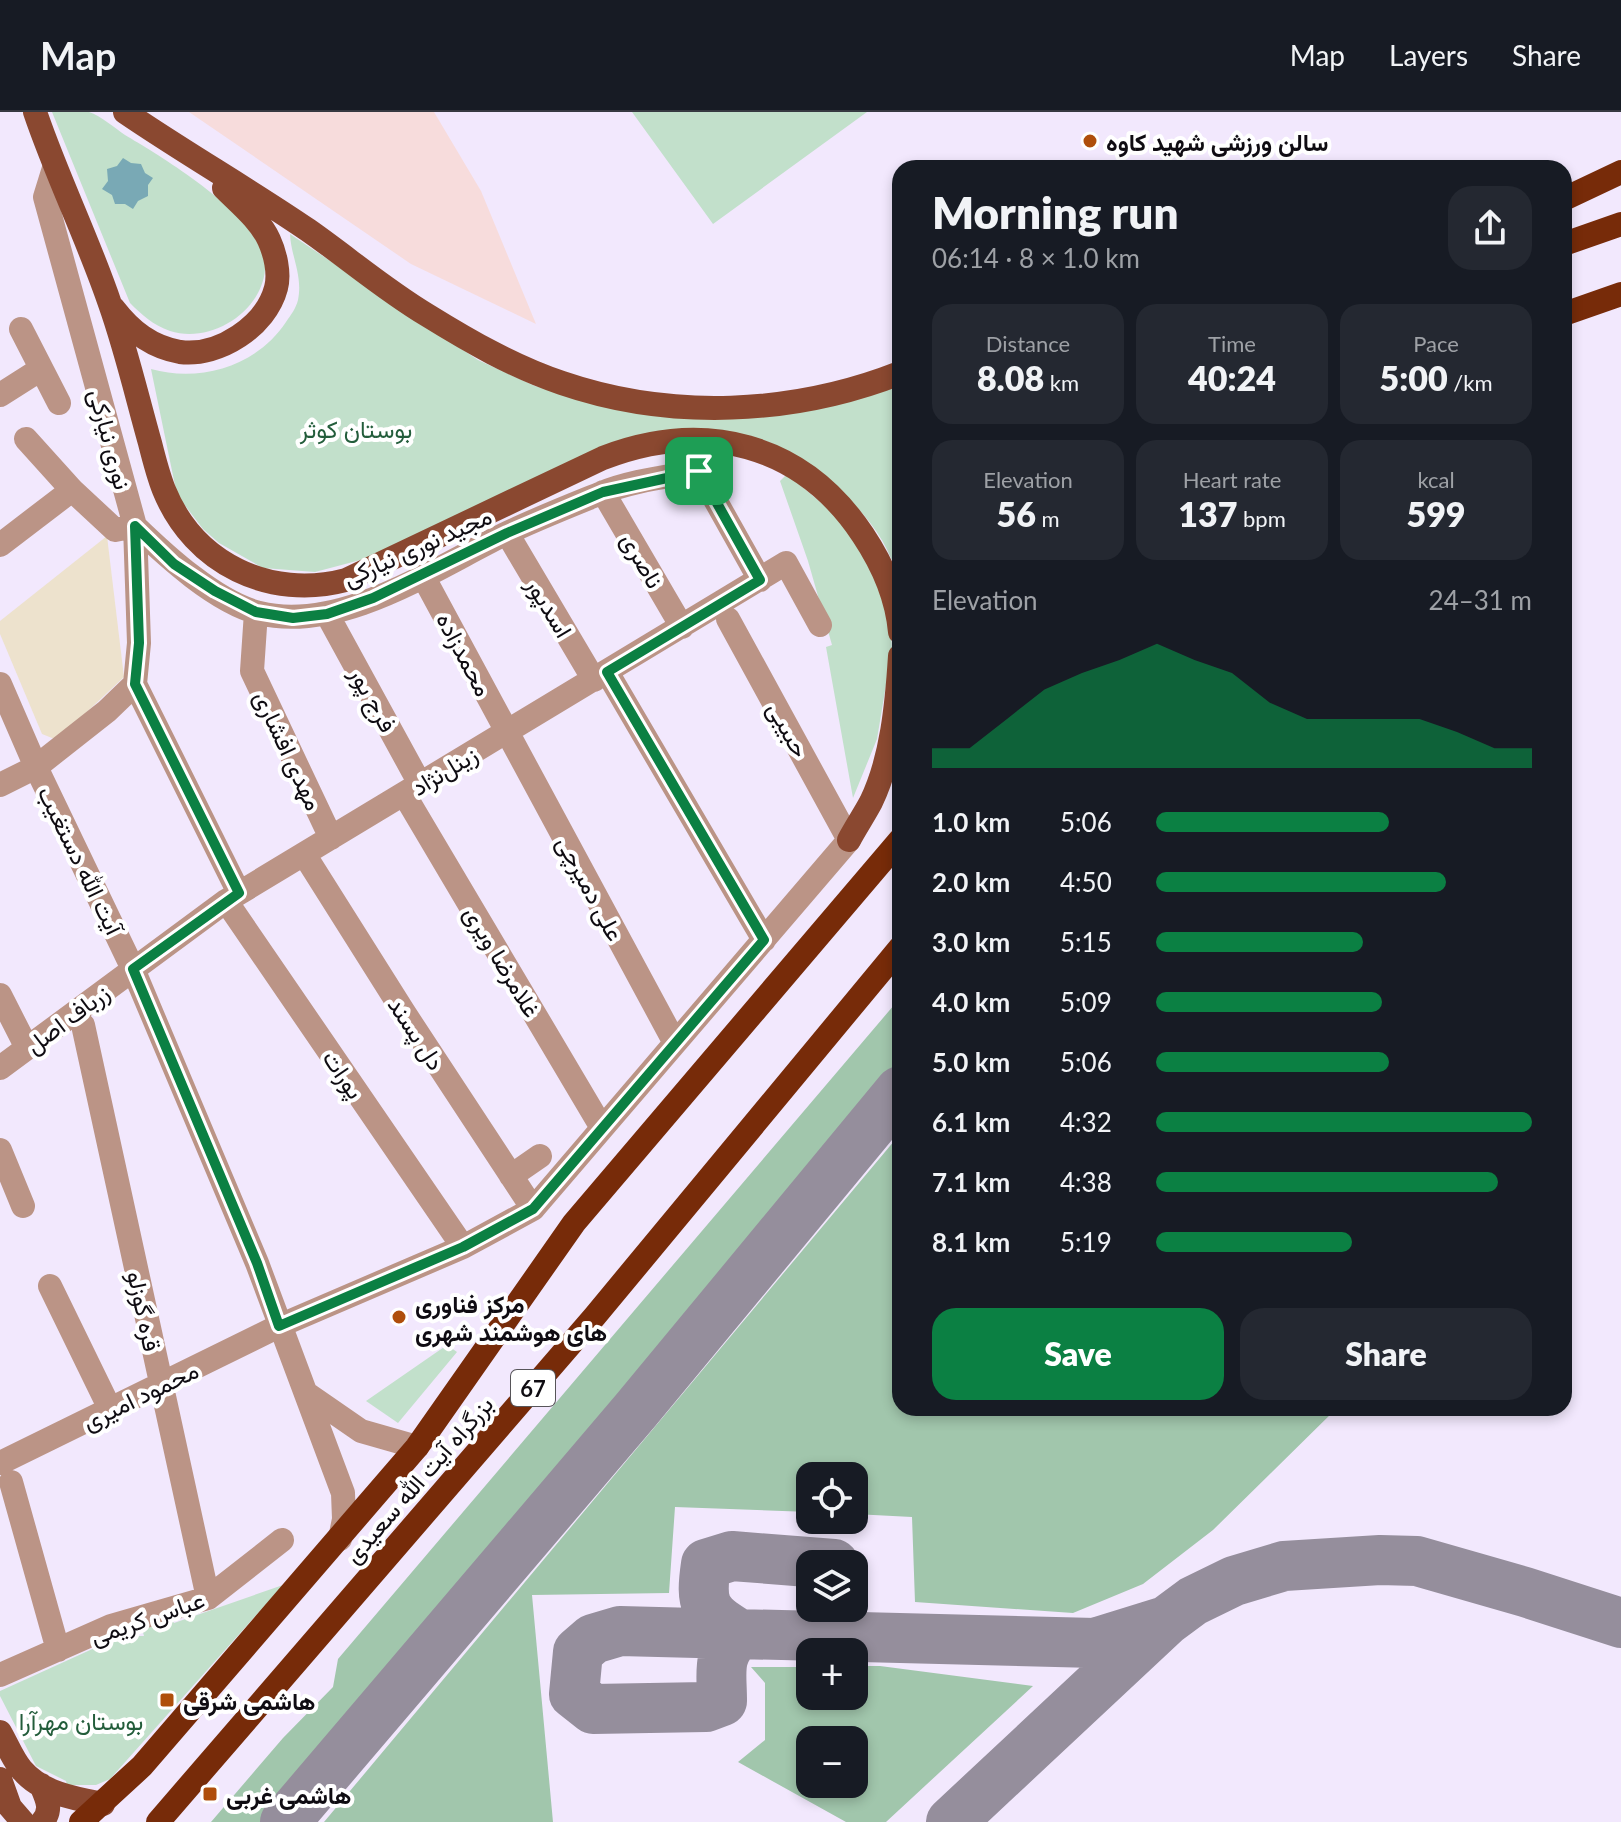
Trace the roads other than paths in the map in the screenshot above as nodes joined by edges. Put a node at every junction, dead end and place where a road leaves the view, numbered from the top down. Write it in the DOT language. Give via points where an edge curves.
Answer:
graph roads {
  1 [pos="21,112"];
  2 [pos="35,112"];
  3 [pos="125,112"];
  4 [pos="190,156"];
  5 [pos="54,168"];
  6 [pos="1621,172"];
  7 [pos="1572,195"];
  8 [pos="1621,224"];
  9 [pos="1572,241"];
  10 [pos="1621,297"];
  11 [pos="110,304"];
  12 [pos="1572,311"];
  13 [pos="21,329"];
  14 [pos="41,369"];
  15 [pos="892,376"];
  16 [pos="0,395"];
  17 [pos="59,403"];
  18 [pos="26,439"];
  19 [pos="72,490"];
  20 [pos="603,492"];
  21 [pos="135,526"];
  22 [pos="507,533"];
  23 [pos="0,545"];
  24 [pos="423,576"];
  25 [pos="760,580"];
  26 [pos="892,592"];
  27 [pos="256,612"];
  28 [pos="327,614"];
  29 [pos="728,619"];
  30 [pos="820,625"];
  31 [pos="682,627"];
  32 [pos="600,676"];
  33 [pos="0,684"];
  34 [pos="135,684"];
  35 [pos="892,720"];
  36 [pos="507,732"];
  37 [pos="36,767"];
  38 [pos="0,785"];
  39 [pos="412,789"];
  40 [pos="331,838"];
  41 [pos="849,840"];
  42 [pos="892,849"];
  43 [pos="304,854"];
  44 [pos="233,897"];
  45 [pos="764,940"];
  46 [pos="892,958"];
  47 [pos="133,969"];
  48 [pos="0,995"];
  49 [pos="83,1025"];
  50 [pos="675,1043"];
  51 [pos="27,1048"];
  52 [pos="0,1068"];
  53 [pos="602,1128"];
  54 [pos="0,1150"];
  55 [pos="540,1156"];
  56 [pos="511,1176"];
  57 [pos="23,1206"];
  58 [pos="533,1209"];
  59 [pos="463,1247"];
  60 [pos="50,1286"];
  61 [pos="279,1326"];
  62 [pos="161,1383"];
  63 [pos="305,1392"];
  64 [pos="110,1409"];
  65 [pos="417,1447"];
  66 [pos="4,1463"];
  67 [pos="340,1539"];
  68 [pos="282,1540"];
  69 [pos="208,1598"];
  70 [pos="58,1650"];
  71 [pos="0,1675"];
  72 [pos="0,1732"];
  73 [pos="0,1779"];
  74 [pos="41,1785"];
  75 [pos="103,1804"];
  76 [pos="23,1822"];
  77 [pos="42,1822"];
  78 [pos="81,1822"];
  79 [pos="158,1822"];
  1 -- 5 [label="main road"];
  2 -- 5 [label="main road, مجید نوری نیارکی"];
  3 -- 4 [label="main road"];
  4 -- 11 [label="main road" via="268,237 276,261 271,301 247,330 220,347 180,352 132,331"];
  4 -- 15 [label="main road" via="309,231 424,314 497,355 562,383 641,403 716,408 836,394"];
  5 -- 11 [label="main road, مجید نوری نیارکی"];
  5 -- 21 [label="street, نوری نیارکی" via="45,197"];
  6 -- 7 [label="highway"];
  8 -- 9 [label="highway"];
  10 -- 12 [label="highway"];
  11 -- 26 [label="main road, مجید نوری نیارکی" via="163,490 186,528 212,556 263,582 321,587 346,580 603,458 644,443 702,439 764,452 833,497 853,520"];
  13 -- 14 [label="street"];
  14 -- 16 [label="street"];
  14 -- 17 [label="street"];
  18 -- 19 [label="street"];
  19 -- 21 [label="street" via="115,530"];
  19 -- 23 [label="street"];
  20 -- 22 [label="street"];
  20 -- 25 [label="street" via="699,471"];
  20 -- 31 [label="street, ناصری"];
  21 -- 27 [label="street" via="174,564"];
  21 -- 34 [label="street, نوری نیارکی"];
  22 -- 24 [label="street"];
  22 -- 32 [label="street, اسدپور"];
  24 -- 28 [label="street"];
  24 -- 36 [label="street, محمدزاده"];
  25 -- 30 [label="street, زینل‌نژاد" via="786,563"];
  25 -- 31 [label="street, زینل‌نژاد"];
  27 -- 28 [label="street" via="293,618"];
  27 -- 40 [label="street, مهدی افشاری" via="252,671"];
  28 -- 39 [label="street, فرج پور"];
  29 -- 41 [label="street, حبیبی"];
  31 -- 32 [label="street, زینل‌نژاد"];
  32 -- 36 [label="street, زینل‌نژاد"];
  32 -- 45 [label="street, اسدپور"];
  33 -- 37 [label="street, آیت الله دستغیب"];
  34 -- 37 [label="street"];
  34 -- 44 [label="street, پورات"];
  35 -- 41 [label="main road" via="872,800"];
  36 -- 39 [label="street, زینل‌نژاد"];
  36 -- 50 [label="street, علی دمیرچی"];
  37 -- 38 [label="street"];
  37 -- 47 [label="street, آیت الله دستغیب"];
  39 -- 40 [label="street, زینل‌نژاد"];
  39 -- 53 [label="street, غلامرضا ویری"];
  40 -- 43 [label="street, زینل‌نژاد"];
  41 -- 45 [label="street"];
  42 -- 65 [label="highway, بزرگراه آیت الله سعیدی" via="574,1223"];
  43 -- 44 [label="street, زینل‌نژاد"];
  43 -- 56 [label="street, دل پسند"];
  44 -- 47 [label="street, زینل‌نژاد"];
  44 -- 59 [label="street, پورات"];
  45 -- 50 [label="street"];
  46 -- 79 [label="highway, بزرگراه آیت الله سعیدی / 67" via="595,1316"];
  47 -- 51 [label="street, زرباف اصل"];
  47 -- 61 [label="street, آیت الله دستغیب"];
  48 -- 51 [label="street"];
  49 -- 62 [label="street, قره گوزلو"];
  50 -- 53 [label="street"];
  51 -- 52 [label="street, زرباف اصل"];
  53 -- 58 [label="street"];
  54 -- 57 [label="street"];
  55 -- 56 [label="street"];
  56 -- 58 [label="street, دل پسند"];
  58 -- 59 [label="street, محمود امیری"];
  59 -- 61 [label="street, محمود امیری"];
  60 -- 64 [label="street"];
  61 -- 62 [label="street, محمود امیری"];
  61 -- 63 [label="street, آیت الله دستغیب"];
  62 -- 64 [label="street, محمود امیری"];
  62 -- 69 [label="street, قره گوزلو"];
  63 -- 65 [label="street" via="361,1431"];
  63 -- 67 [label="street, آیت الله دستغیب" via="343,1493"];
  64 -- 66 [label="street, محمود امیری"];
  65 -- 67 [label="highway, بزرگراه آیت الله سعیدی"];
  66 -- 70 [label="street"];
  67 -- 75 [label="highway, بزرگراه آیت الله سعیدی"];
  68 -- 69 [label="street, عباس کریمی"];
  69 -- 70 [label="street, عباس کریمی" via="111,1626"];
  70 -- 71 [label="street, عباس کریمی"];
  72 -- 74 [label="main road" via="23,1771"];
  73 -- 76 [label="main road" via="10,1807"];
  74 -- 75 [label="main road"];
  74 -- 77 [label="main road" via="49,1804"];
  75 -- 78 [label="highway, بزرگراه آیت الله سعیدی"];
}
